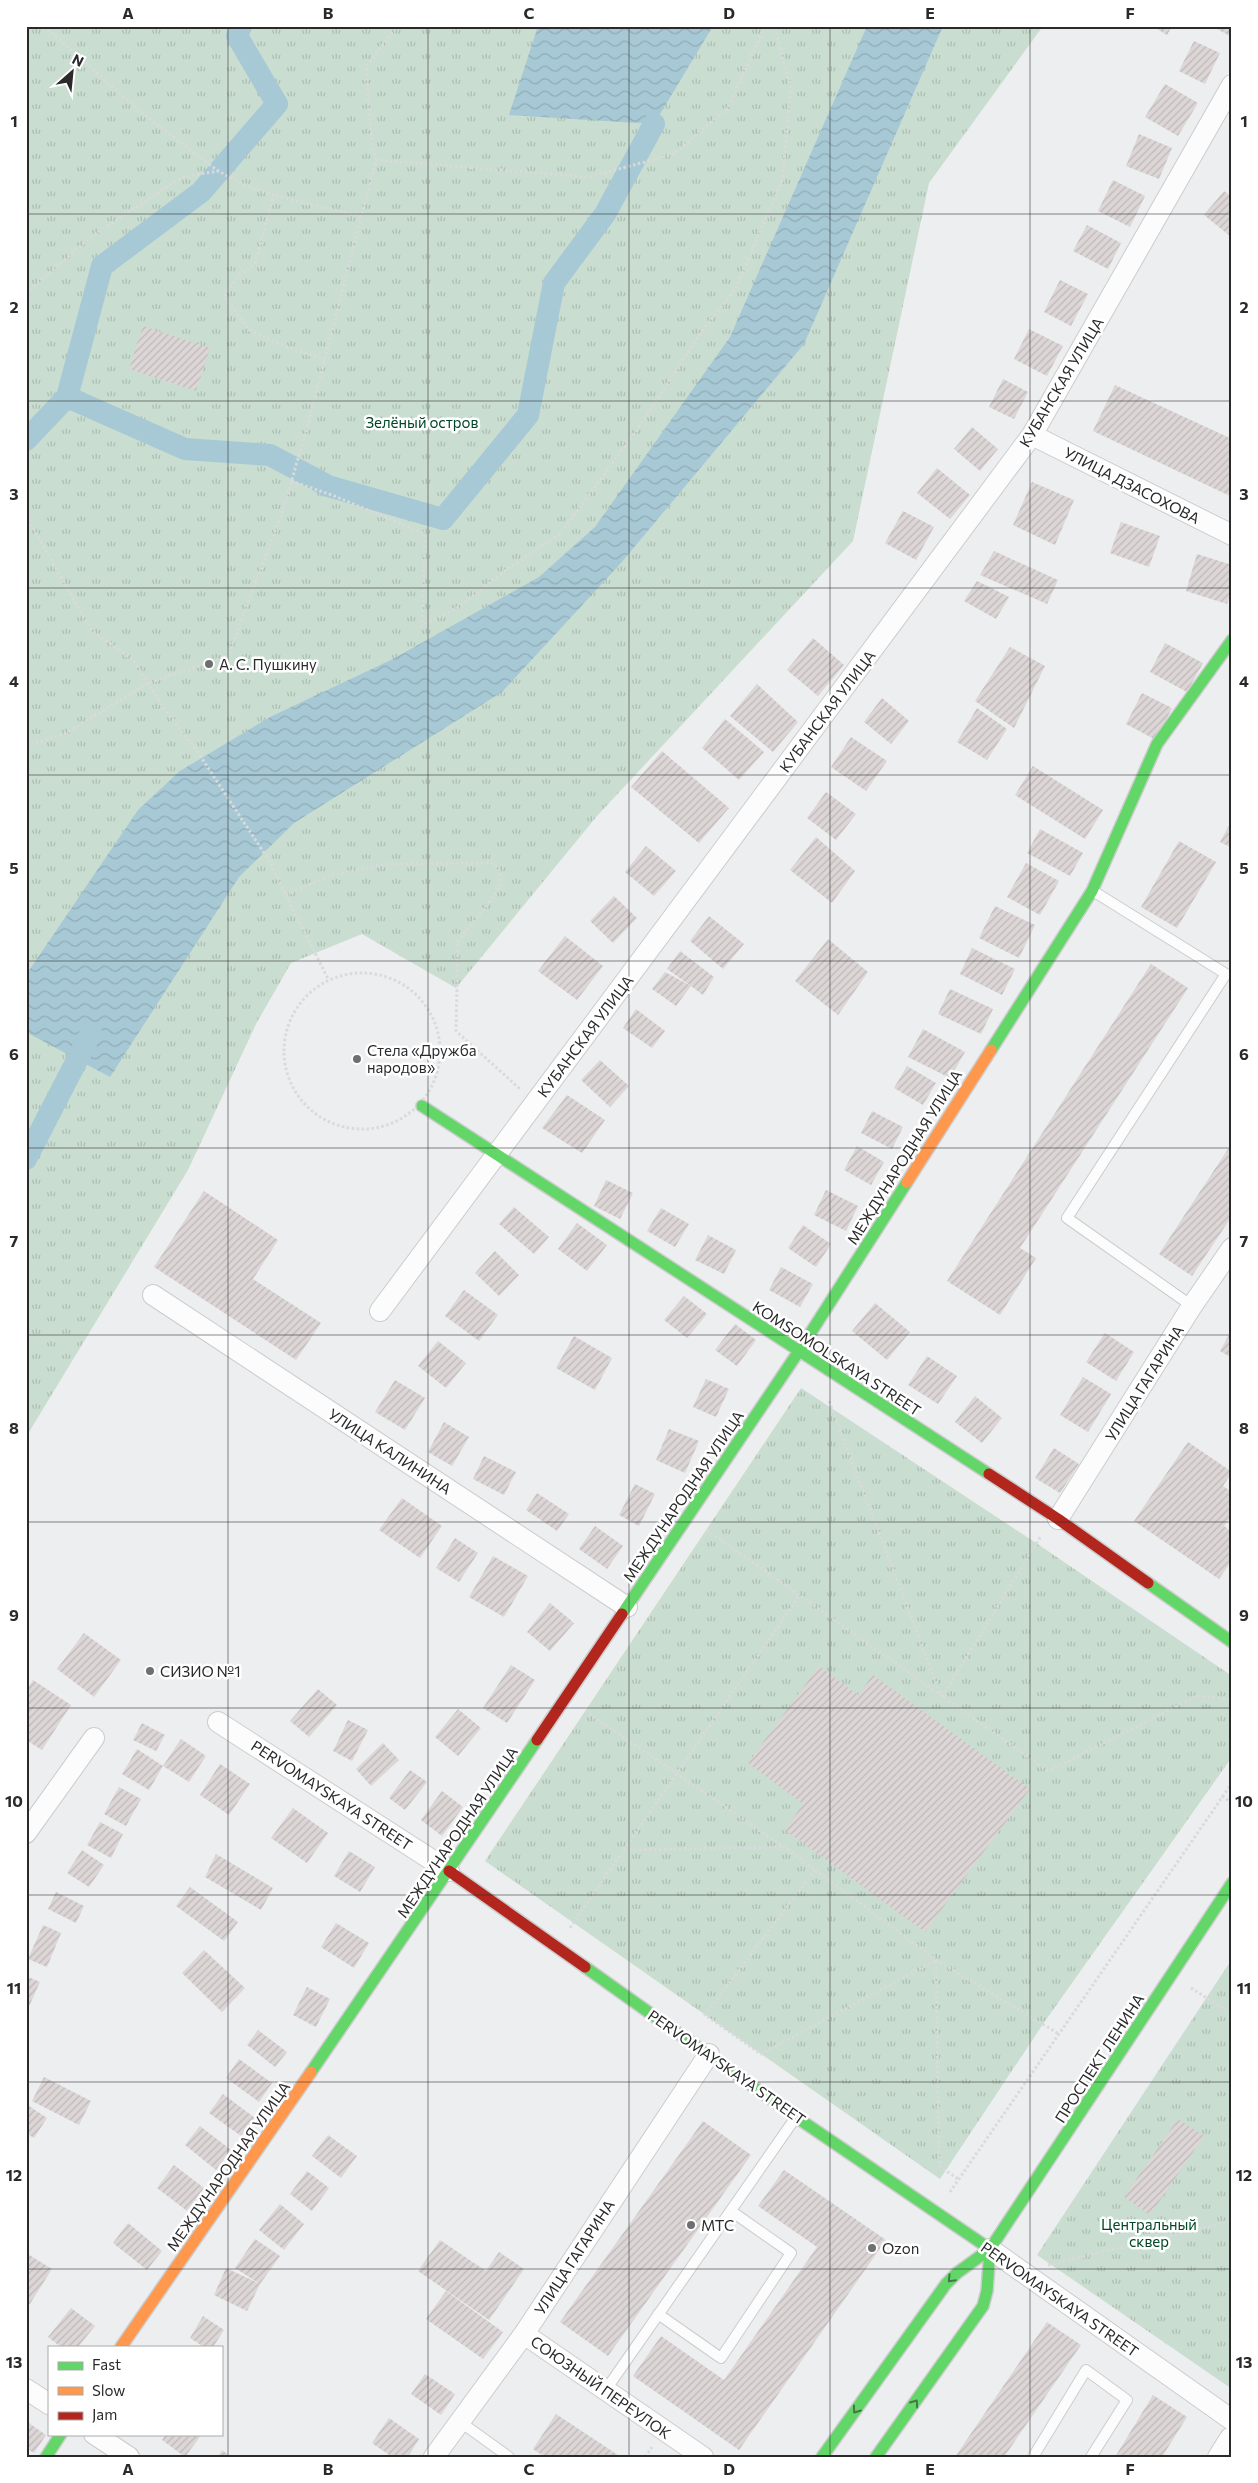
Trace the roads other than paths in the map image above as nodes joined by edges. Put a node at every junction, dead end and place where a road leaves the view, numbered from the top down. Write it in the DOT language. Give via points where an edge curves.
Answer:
graph roads {
  1 [pos="1232,85"];
  2 [pos="1032,435"];
  3 [pos="1232,535"];
  4 [pos="1232,640"];
  5 [pos="1092,891"];
  6 [pos="422,1106"];
  7 [pos="496,1155"];
  8 [pos="1231,1251"];
  9 [pos="154,1295"];
  10 [pos="1192,1306"];
  11 [pos="380,1311"];
  12 [pos="799,1351"];
  13 [pos="1058,1519"];
  14 [pos="627,1607"];
  15 [pos="1232,1642"];
  16 [pos="218,1722"];
  17 [pos="94,1738"];
  18 [pos="26,1833"];
  19 [pos="449,1871"];
  20 [pos="1232,1883"];
  21 [pos="709,2054"];
  22 [pos="796,2117"];
  23 [pos="730,2211"];
  24 [pos="990,2250"];
  25 [pos="658,2314"];
  26 [pos="524,2334"];
  27 [pos="122,2346"];
  28 [pos="26,2389"];
  29 [pos="605,2391"];
  30 [pos="48,2403"];
  31 [pos="459,2421"];
  32 [pos="1231,2429"];
  33 [pos="60,2436"];
  34 [pos="97,2436"];
  35 [pos="46,2457"];
  36 [pos="129,2457"];
  37 [pos="434,2457"];
  38 [pos="509,2457"];
  39 [pos="702,2457"];
  40 [pos="822,2457"];
  41 [pos="876,2457"];
  42 [pos="1033,2457"];
  43 [pos="1091,2457"];
  44 [pos="1218,2457"];
  1 -- 2 [label="street, КУБАНСКАЯ УЛИЦА"];
  2 -- 3 [label="street, УЛИЦА ДЗАСОХОВА"];
  2 -- 7 [label="street, КУБАНСКАЯ УЛИЦА"];
  4 -- 5 [label="main road, МЕЖДУНАРОДНАЯ УЛИЦА" via="1157,744"];
  5 -- 10 [label="lane" via="1226,974 1067,1218"];
  5 -- 12 [label="main road, МЕЖДУНАРОДНАЯ УЛИЦА"];
  6 -- 7 [label="main road, KOMSOMOLSKAYA STREET"];
  7 -- 11 [label="street, КУБАНСКАЯ УЛИЦА"];
  7 -- 12 [label="main road, KOMSOMOLSKAYA STREET"];
  8 -- 10 [label="street, УЛИЦА ГАГАРИНА"];
  9 -- 14 [label="street, УЛИЦА КАЛИНИНА"];
  10 -- 13 [label="street, УЛИЦА ГАГАРИНА"];
  12 -- 13 [label="main road, KOMSOMOLSKAYA STREET"];
  12 -- 14 [label="main road, МЕЖДУНАРОДНАЯ УЛИЦА"];
  13 -- 15 [label="main road, KOMSOMOLSKAYA STREET"];
  14 -- 19 [label="main road, МЕЖДУНАРОДНАЯ УЛИЦА"];
  16 -- 19 [label="street, PERVOMAYSKAYA STREET"];
  17 -- 18 [label="street"];
  19 -- 21 [label="main road, PERVOMAYSKAYA STREET"];
  19 -- 27 [label="main road, МЕЖДУНАРОДНАЯ УЛИЦА"];
  20 -- 24 [label="main road, ПРОСПЕКТ ЛЕНИНА"];
  21 -- 22 [label="main road, PERVOMAYSKAYA STREET"];
  21 -- 26 [label="street, УЛИЦА ГАГАРИНА"];
  22 -- 23 [label="lane"];
  22 -- 24 [label="main road, PERVOMAYSKAYA STREET"];
  23 -- 25 [label="lane"];
  23 -- 25 [label="lane" via="791,2253 721,2358"];
  24 -- 32 [label="street, PERVOMAYSKAYA STREET"];
  24 -- 40 [label="main road, ПРОСПЕКТ ЛЕНИНА, one-way" via="957,2272 946,2284"];
  41 -- 24 [label="main road, ПРОСПЕКТ ЛЕНИНА, one-way" via="983,2306"];
  25 -- 29 [label="lane"];
  26 -- 29 [label="street, СОЮЗНЫЙ ПЕРЕУЛОК"];
  26 -- 31 [label="street, УЛИЦА ГАГАРИНА"];
  28 -- 30 [label="street"];
  29 -- 39 [label="street, СОЮЗНЫЙ ПЕРЕУЛОК"];
  31 -- 37 [label="street, УЛИЦА ГАГАРИНА"];
  31 -- 38 [label="lane"];
  32 -- 44 [label="street"];
  33 -- 35 [label="main road"];
  34 -- 36 [label="street"];
  42 -- 43 [label="lane" via="1086,2370 1127,2400"];
}
